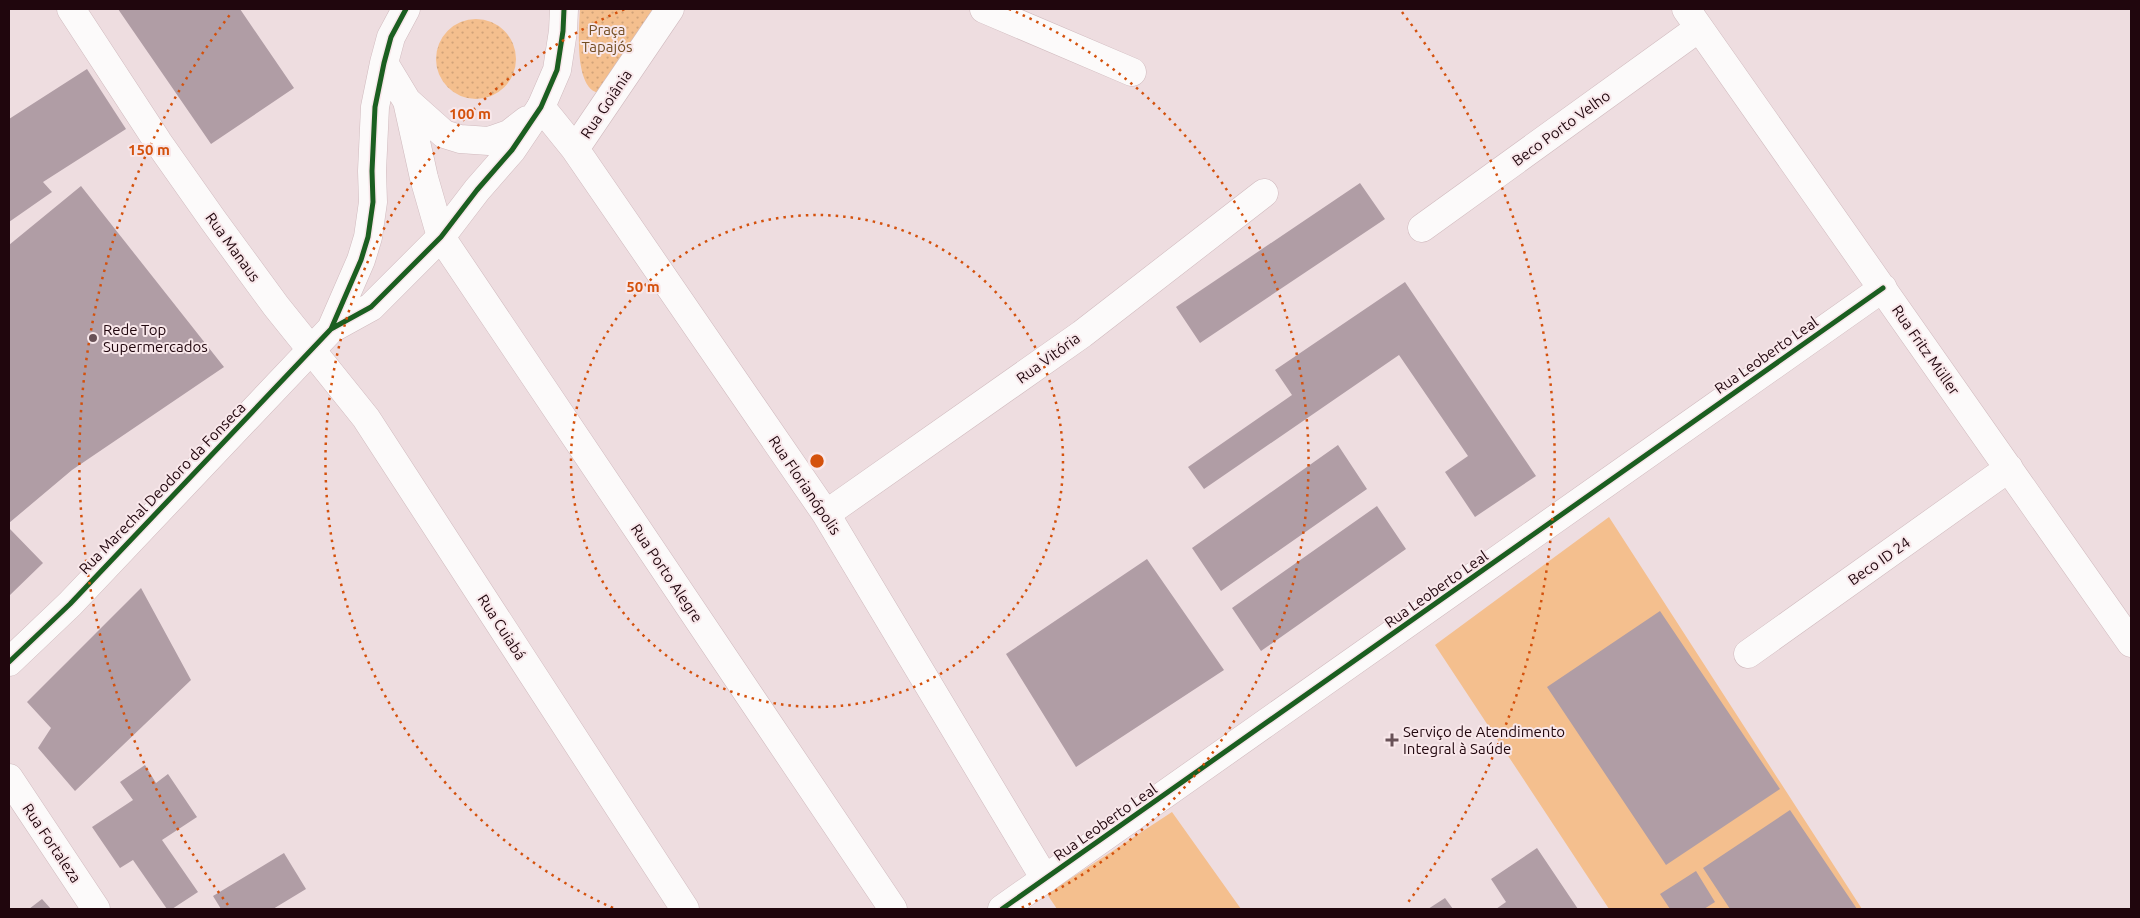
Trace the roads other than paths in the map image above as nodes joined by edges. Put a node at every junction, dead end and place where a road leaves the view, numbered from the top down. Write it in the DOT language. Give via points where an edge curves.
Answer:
graph roads {
  1 [pos="71,9"];
  2 [pos="406,9"];
  3 [pos="547,9"];
  4 [pos="670,9"];
  5 [pos="984,9"];
  6 [pos="1692,18"];
  7 [pos="564,20"];
  8 [pos="384,63"];
  9 [pos="1132,72"];
  10 [pos="407,101"];
  11 [pos="541,107"];
  12 [pos="575,149"];
  13 [pos="1264,193"];
  14 [pos="1422,228"];
  15 [pos="441,237"];
  16 [pos="1883,288"];
  17 [pos="331,329"];
  18 [pos="312,350"];
  19 [pos="2010,468"];
  20 [pos="826,514"];
  21 [pos="2131,643"];
  22 [pos="1748,654"];
  23 [pos="9,662"];
  24 [pos="9,778"];
  25 [pos="1045,879"];
  26 [pos="96,909"];
  27 [pos="685,909"];
  28 [pos="893,909"];
  29 [pos="1002,909"];
  1 -- 18 [label="street, Rua Manaus" via="158,142 276,306"];
  2 -- 8 [label="street, Rua Marechal Deodoro da Fonseca" via="391,37"];
  3 -- 7 [label="street"];
  4 -- 12 [label="street, Rua Goiânia"];
  5 -- 9 [label="street"];
  6 -- 14 [label="street, Beco Porto Velho"];
  6 -- 16 [label="street, Rua Fritz Müller"];
  7 -- 11 [label="street, Rua Marechal Deodoro da Fonseca" via="557,70"];
  8 -- 10 [label="street"];
  8 -- 17 [label="street, Rua Marechal Deodoro da Fonseca" via="376,107 373,202 368,237"];
  10 -- 11 [label="street" via="444,134 460,139 490,141 509,134"];
  10 -- 15 [label="street, Rua Porto Alegre"];
  11 -- 12 [label="street, Rua Florianópolis"];
  11 -- 15 [label="street, Rua Marechal Deodoro da Fonseca" via="512,150"];
  12 -- 20 [label="street, Rua Florianópolis"];
  13 -- 20 [label="street, Rua Vitória" via="1082,334"];
  15 -- 17 [label="street, Rua Marechal Deodoro da Fonseca" via="371,307"];
  15 -- 28 [label="street, Rua Porto Alegre"];
  16 -- 19 [label="street, Rua Fritz Müller"];
  16 -- 25 [label="street, Rua Leoberto Leal"];
  17 -- 18 [label="street, Rua Marechal Deodoro da Fonseca"];
  18 -- 23 [label="street, Rua Marechal Deodoro da Fonseca" via="70,604"];
  18 -- 27 [label="street, Rua Cuiabá" via="366,418"];
  19 -- 21 [label="street, Rua Fritz Müller"];
  19 -- 22 [label="street, Beco ID 24"];
  20 -- 25 [label="street, Rua Florianópolis"];
  24 -- 26 [label="street, Rua Fortaleza"];
  25 -- 29 [label="street, Rua Leoberto Leal"];
}
